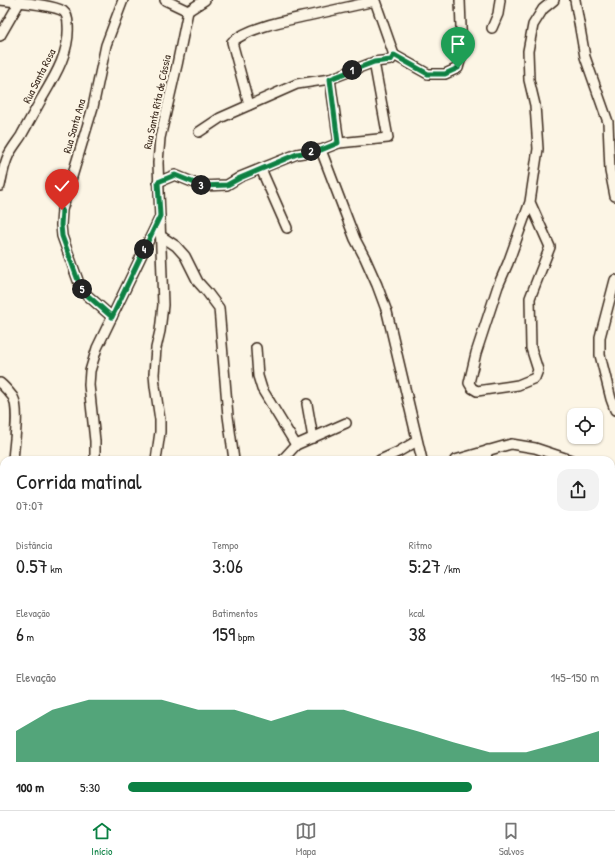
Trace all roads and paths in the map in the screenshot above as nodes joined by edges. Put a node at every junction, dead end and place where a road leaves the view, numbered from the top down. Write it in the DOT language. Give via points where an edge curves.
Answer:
graph roads {
  1 [pos="0,0"];
  2 [pos="123,0"];
  3 [pos="166,0"];
  4 [pos="205,0"];
  5 [pos="376,0"];
  6 [pos="460,0"];
  7 [pos="500,0"];
  8 [pos="554,0"];
  9 [pos="575,0"];
  10 [pos="19,3"];
  11 [pos="188,11"];
  12 [pos="492,28"];
  13 [pos="0,36"];
  14 [pos="394,55"];
  15 [pos="374,62"];
  16 [pos="330,79"];
  17 [pos="249,105"];
  18 [pos="199,132"];
  19 [pos="338,143"];
  20 [pos="321,150"];
  21 [pos="261,169"];
  22 [pos="158,182"];
  23 [pos="0,186"];
  24 [pos="615,196"];
  25 [pos="530,202"];
  26 [pos="160,216"];
  27 [pos="286,228"];
  28 [pos="161,236"];
  29 [pos="615,280"];
  30 [pos="112,317"];
  31 [pos="256,348"];
  32 [pos="0,383"];
  33 [pos="307,404"];
  34 [pos="615,410"];
  35 [pos="346,424"];
  36 [pos="313,438"];
  37 [pos="417,441"];
  38 [pos="296,444"];
  39 [pos="488,450"];
  40 [pos="13,456"];
  41 [pos="95,456"];
  42 [pos="157,456"];
  43 [pos="233,456"];
  44 [pos="286,456"];
  45 [pos="389,456"];
  46 [pos="421,456"];
  47 [pos="468,456"];
  48 [pos="486,456"];
  49 [pos="559,456"];
  1 -- 10 [label="street, Rua Santa Rosa"];
  2 -- 30 [label="street, Rua Santa Ana" via="106,45 93,107 62,210 61,225 62,236 80,286"];
  3 -- 11 [label="street"];
  4 -- 11 [label="street"];
  5 -- 14 [label="street"];
  5 -- 17 [label="street" via="282,22 236,38 232,42"];
  6 -- 14 [label="street" via="462,54 458,68 445,74 428,74"];
  7 -- 12 [label="street"];
  8 -- 25 [label="street" via="543,9 533,25 528,51 538,149"];
  9 -- 24 [label="street" via="585,57 608,122 610,171"];
  10 -- 13 [label="street"];
  10 -- 23 [label="street, Rua Santa Rosa" via="51,6 65,13 68,40 53,79 9,154"];
  11 -- 22 [label="street, Rua Santa Rita de Cássia" via="160,138"];
  14 -- 15 [label="street" via="391,60"];
  15 -- 16 [label="street"];
  15 -- 19 [label="street" via="388,138"];
  16 -- 17 [label="street" via="297,84"];
  16 -- 19 [label="street"];
  17 -- 18 [label="street" via="220,118"];
  19 -- 20 [label="street"];
  20 -- 21 [label="street" via="297,154"];
  20 -- 37 [label="street" via="355,239 387,312"];
  21 -- 22 [label="street" via="227,185 202,186 175,175"];
  21 -- 27 [label="street"];
  22 -- 26 [label="street, Rua Santa Rita de Cássia"];
  25 -- 25 [label="street" via="550,247 530,298 531,348 538,370 535,378 518,385 477,391 469,383 476,353"];
  26 -- 28 [label="street, Rua Santa Rita de Cássia"];
  26 -- 30 [label="street"];
  28 -- 42 [label="street, Rua Santa Rita de Cássia" via="163,305 154,374 160,420"];
  28 -- 43 [label="street" via="185,256 198,282 219,308"];
  29 -- 34 [label="street" via="600,337 600,355"];
  30 -- 41 [label="street" via="97,348 90,371"];
  31 -- 38 [label="street" via="258,376 262,389"];
  32 -- 40 [label="street" via="13,398 16,407"];
  33 -- 36 [label="street"];
  35 -- 36 [label="street"];
  36 -- 38 [label="street"];
  37 -- 45 [label="street"];
  37 -- 46 [label="street"];
  38 -- 44 [label="street"];
  39 -- 47 [label="street"];
  39 -- 48 [label="street"];
  39 -- 49 [label="street" via="511,444"];
}
